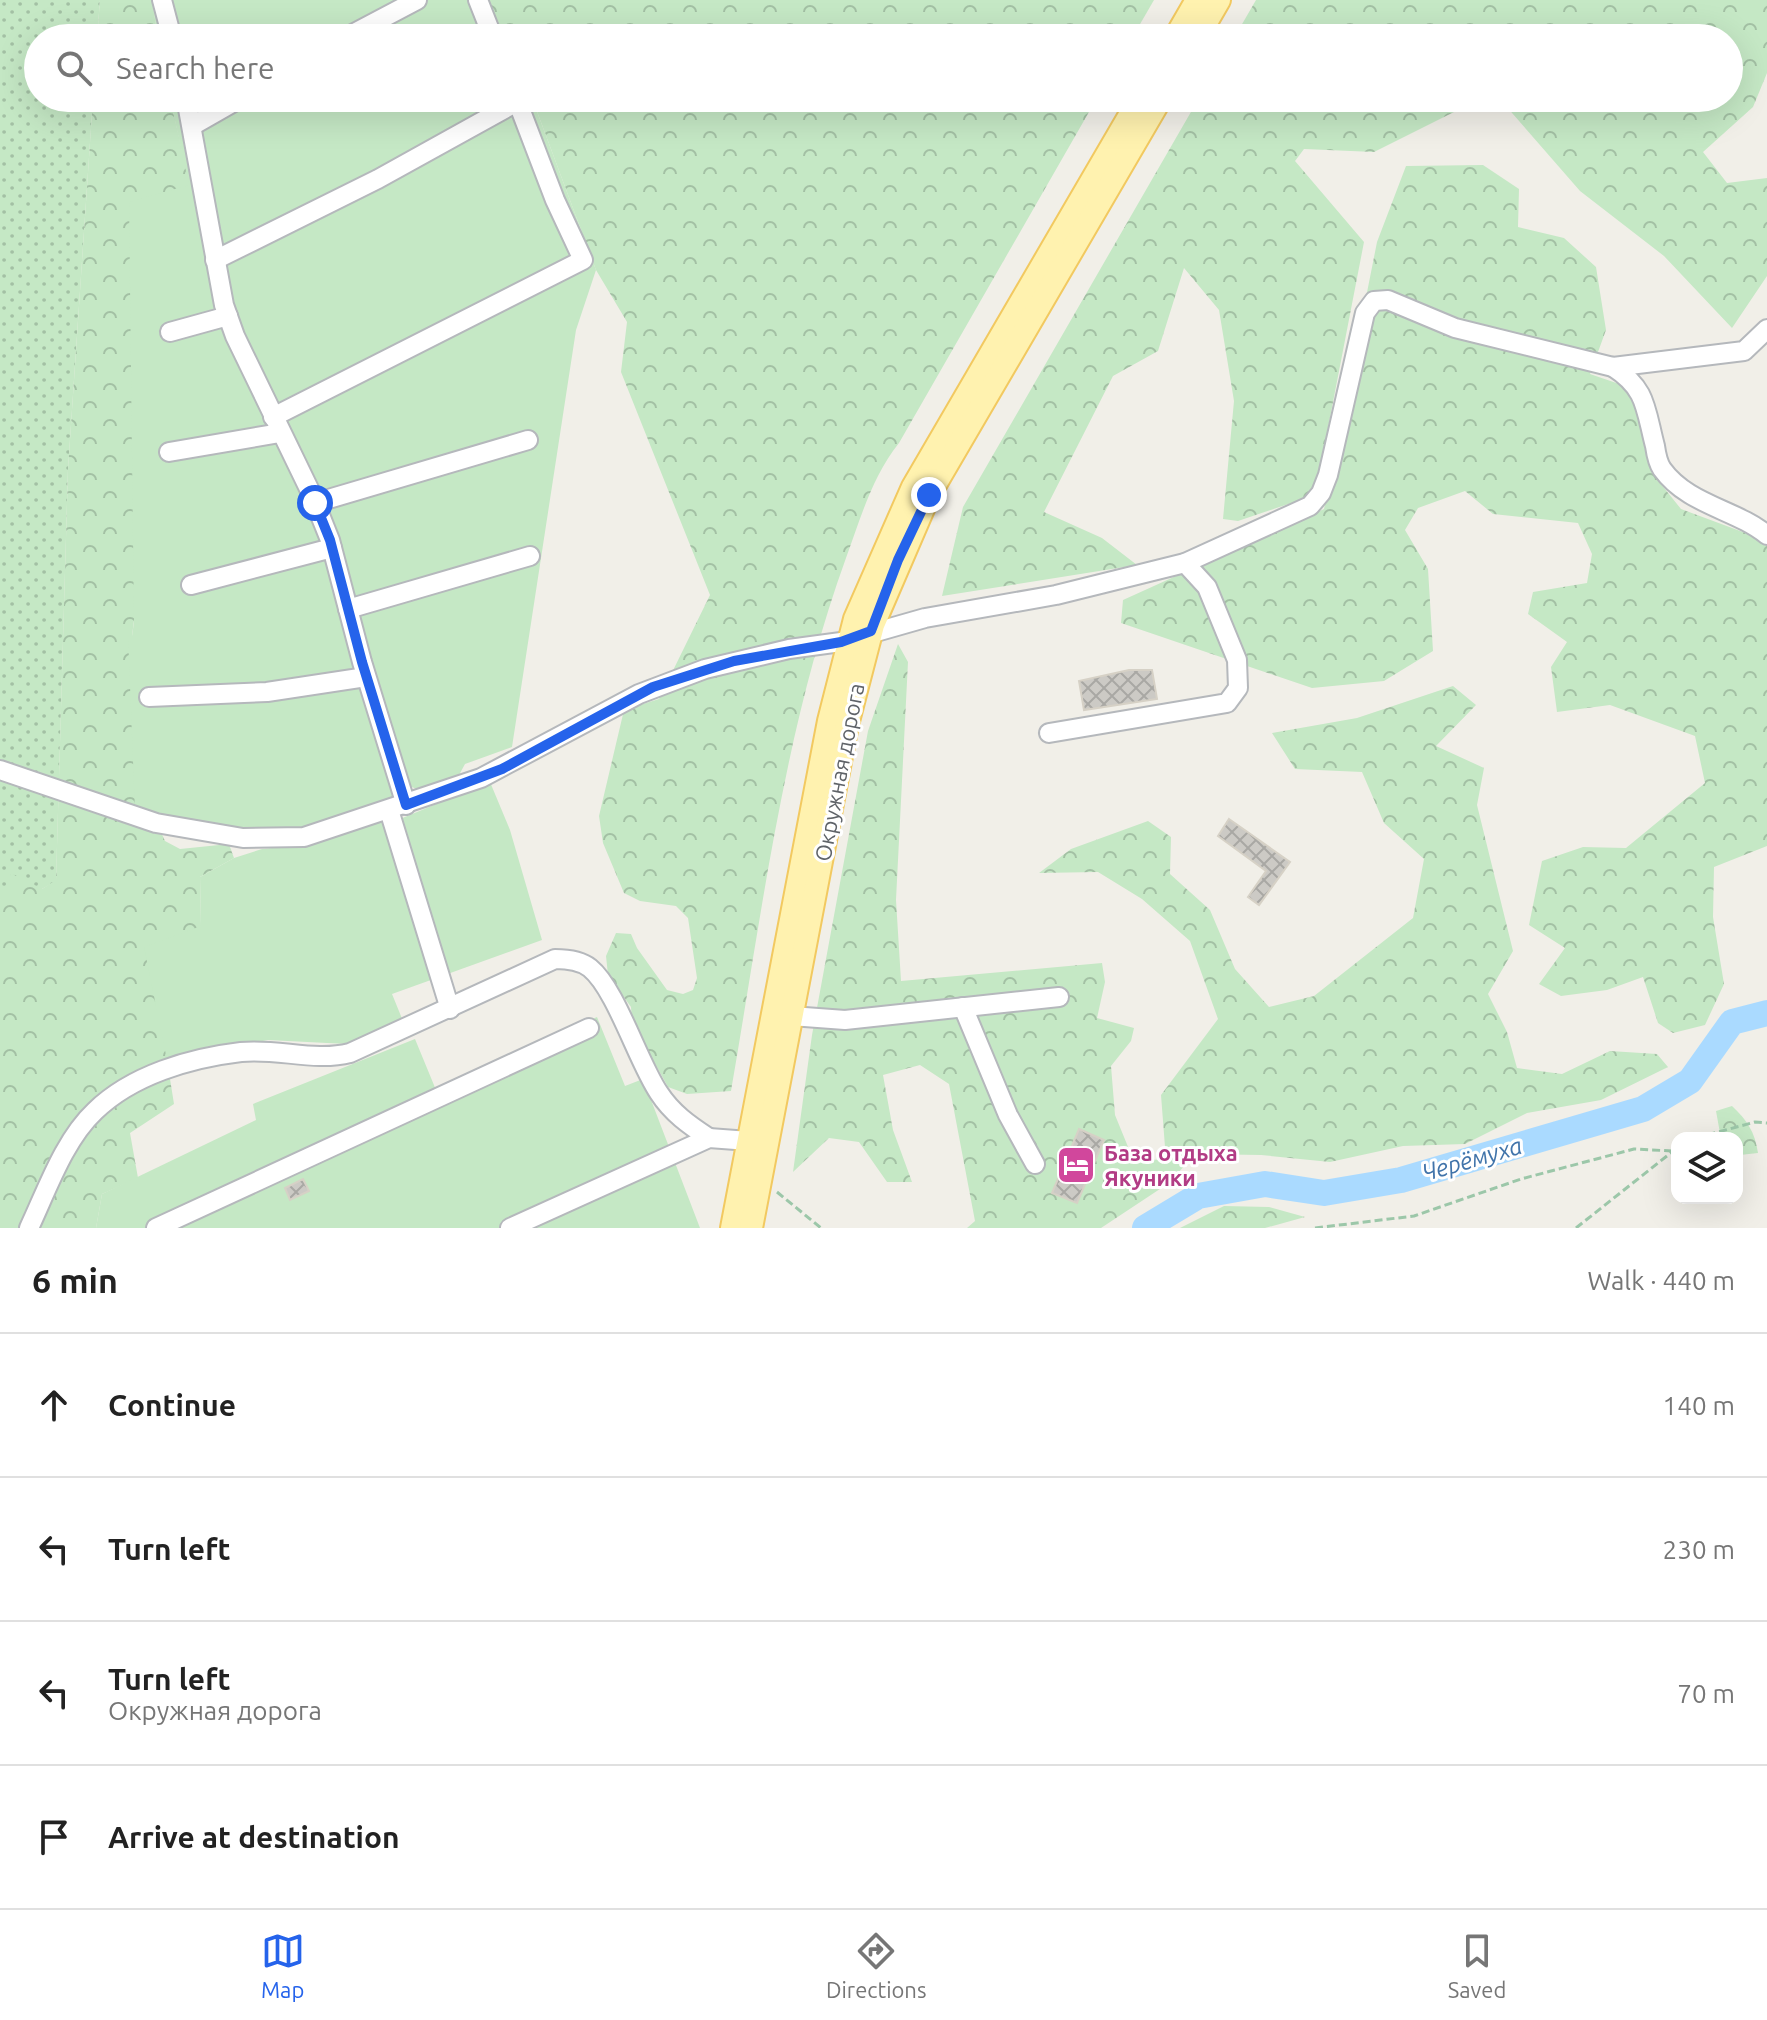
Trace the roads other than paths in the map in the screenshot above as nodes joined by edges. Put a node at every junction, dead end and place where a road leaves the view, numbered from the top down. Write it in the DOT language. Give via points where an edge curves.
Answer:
graph roads {
  1 [pos="162,0"];
  2 [pos="417,0"];
  3 [pos="478,0"];
  4 [pos="1197,0"];
  5 [pos="1219,0"];
  6 [pos="168,24"];
  7 [pos="372,24"];
  8 [pos="487,24"];
  9 [pos="1183,24"];
  10 [pos="1205,24"];
  11 [pos="189,112"];
  12 [pos="216,112"];
  13 [pos="495,112"];
  14 [pos="521,112"];
  15 [pos="1132,112"];
  16 [pos="1153,112"];
  17 [pos="192,126"];
  18 [pos="215,260"];
  19 [pos="228,316"];
  20 [pos="1767,329"];
  21 [pos="170,332"];
  22 [pos="1613,367"];
  23 [pos="277,425"];
  24 [pos="528,440"];
  25 [pos="169,452"];
  26 [pos="315,503"];
  27 [pos="1767,535"];
  28 [pos="332,548"];
  29 [pos="530,556"];
  30 [pos="1185,563"];
  31 [pos="191,585"];
  32 [pos="348,609"];
  33 [pos="871,631"];
  34 [pos="849,640"];
  35 [pos="366,677"];
  36 [pos="149,697"];
  37 [pos="1049,733"];
  38 [pos="0,770"];
  39 [pos="398,807"];
  40 [pos="1059,997"];
  41 [pos="963,1007"];
  42 [pos="450,1009"];
  43 [pos="791,1016"];
  44 [pos="589,1028"];
  45 [pos="709,1138"];
  46 [pos="749,1141"];
  47 [pos="1035,1164"];
  48 [pos="29,1228"];
  49 [pos="156,1228"];
  50 [pos="510,1228"];
  51 [pos="732,1228"];
  52 [pos="751,1228"];
  1 -- 6 [label="street"];
  2 -- 7 [label="street"];
  3 -- 8 [label="street"];
  4 -- 9 [label="main road"];
  5 -- 10 [label="main road"];
  11 -- 17 [label="street"];
  12 -- 17 [label="street"];
  13 -- 18 [label="street" via="378,179"];
  14 -- 23 [label="street" via="583,260"];
  15 -- 34 [label="main road, Окружная дорога" via="913,487 868,584"];
  16 -- 33 [label="main road, Окружная дорога" via="929,495"];
  17 -- 18 [label="street"];
  18 -- 19 [label="street"];
  19 -- 21 [label="street"];
  19 -- 23 [label="street"];
  20 -- 22 [label="street" via="1744,351"];
  22 -- 27 [label="street" via="1642,393 1660,467 1696,498"];
  22 -- 30 [label="street" via="1469,332 1388,300 1374,301 1365,313 1321,493 1310,506"];
  23 -- 25 [label="street"];
  23 -- 26 [label="street"];
  24 -- 26 [label="street"];
  26 -- 28 [label="street"];
  28 -- 31 [label="street"];
  28 -- 32 [label="street"];
  29 -- 32 [label="street"];
  30 -- 33 [label="street"];
  30 -- 37 [label="street" via="1207,587 1237,660 1238,688 1227,703"];
  32 -- 35 [label="street"];
  33 -- 34 [label="street"];
  33 -- 43 [label="main road, Окружная дорога" via="847,725"];
  34 -- 39 [label="street" via="734,661 653,687 502,769"];
  34 -- 46 [label="main road, Окружная дорога"];
  35 -- 36 [label="street" via="267,692"];
  35 -- 39 [label="street"];
  38 -- 39 [label="street" via="120,813 243,838 304,837"];
  39 -- 42 [label="street"];
  40 -- 41 [label="street"];
  41 -- 43 [label="street" via="845,1020"];
  41 -- 47 [label="street" via="1008,1115"];
  42 -- 45 [label="street" via="555,959 590,968 659,1093 677,1116"];
  42 -- 48 [label="street" via="350,1053 328,1058 242,1052 175,1065 130,1086 94,1111 66,1152"];
  43 -- 52 [label="main road, Окружная дорога"];
  44 -- 49 [label="street"];
  45 -- 46 [label="street"];
  45 -- 50 [label="street"];
  46 -- 51 [label="main road, Окружная дорога"];
}
